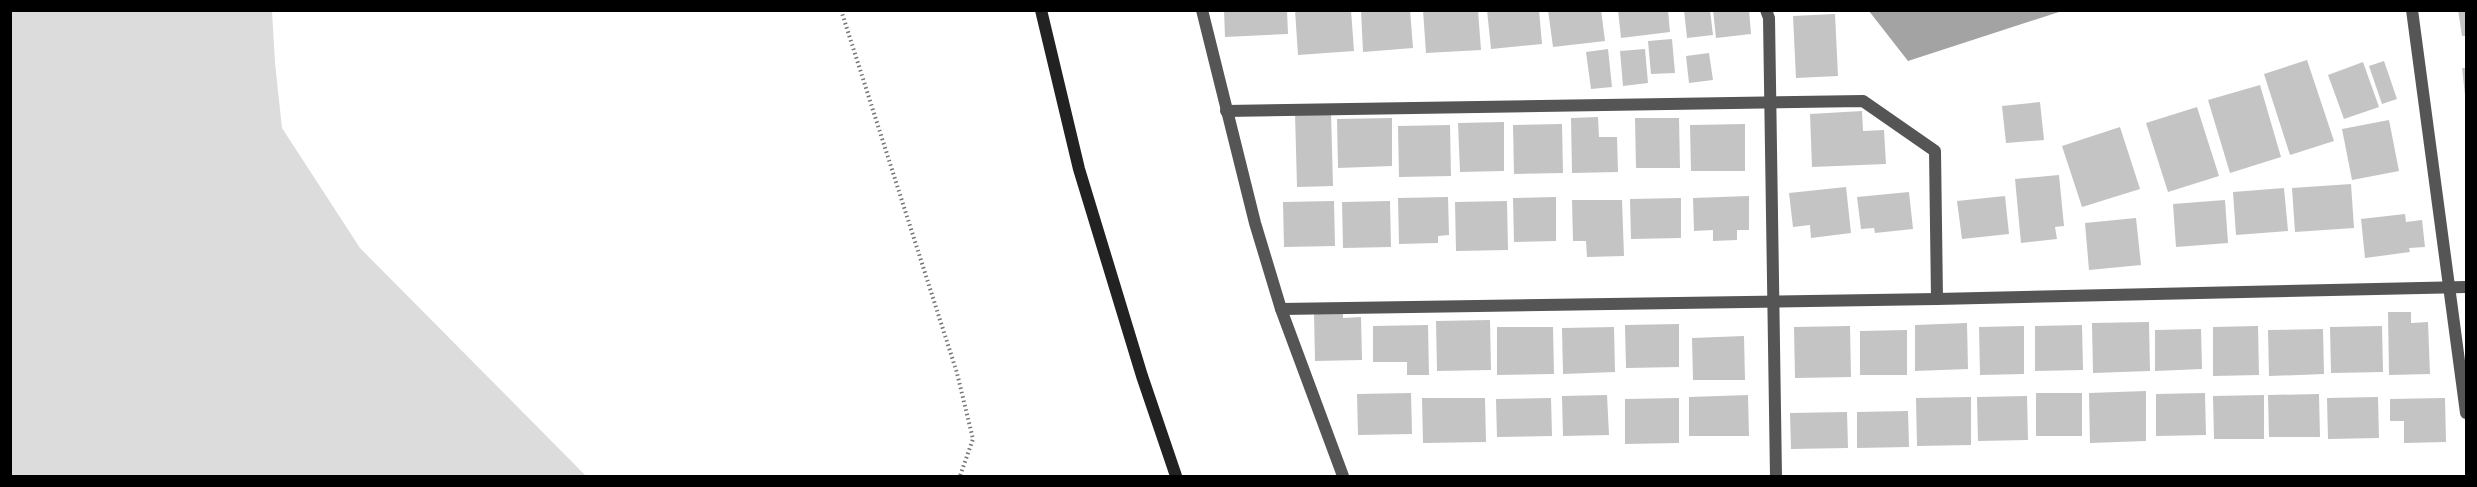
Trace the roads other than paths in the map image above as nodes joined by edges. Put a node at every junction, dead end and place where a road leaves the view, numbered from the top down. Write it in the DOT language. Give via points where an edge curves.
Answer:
graph roads {
  1 [pos="1041,10"];
  2 [pos="1202,10"];
  3 [pos="1766,10"];
  4 [pos="2412,10"];
  5 [pos="1770,101"];
  6 [pos="1226,111"];
  7 [pos="2466,287"];
  8 [pos="2448,288"];
  9 [pos="1937,299"];
  10 [pos="1772,301"];
  11 [pos="1281,309"];
  12 [pos="2466,413"];
  13 [pos="1176,477"];
  14 [pos="1343,477"];
  15 [pos="1776,477"];
  1 -- 13 [label="street" via="1079,169"];
  2 -- 6 [label="street"];
  3 -- 5 [label="street"];
  4 -- 8 [label="street"];
  5 -- 6 [label="street"];
  5 -- 9 [label="street" via="1863,101 1935,151"];
  5 -- 10 [label="street"];
  6 -- 11 [label="street"];
  7 -- 8 [label="street"];
  8 -- 9 [label="street"];
  8 -- 12 [label="street"];
  9 -- 10 [label="street"];
  10 -- 11 [label="street"];
  10 -- 15 [label="street"];
  11 -- 14 [label="street"];
}
